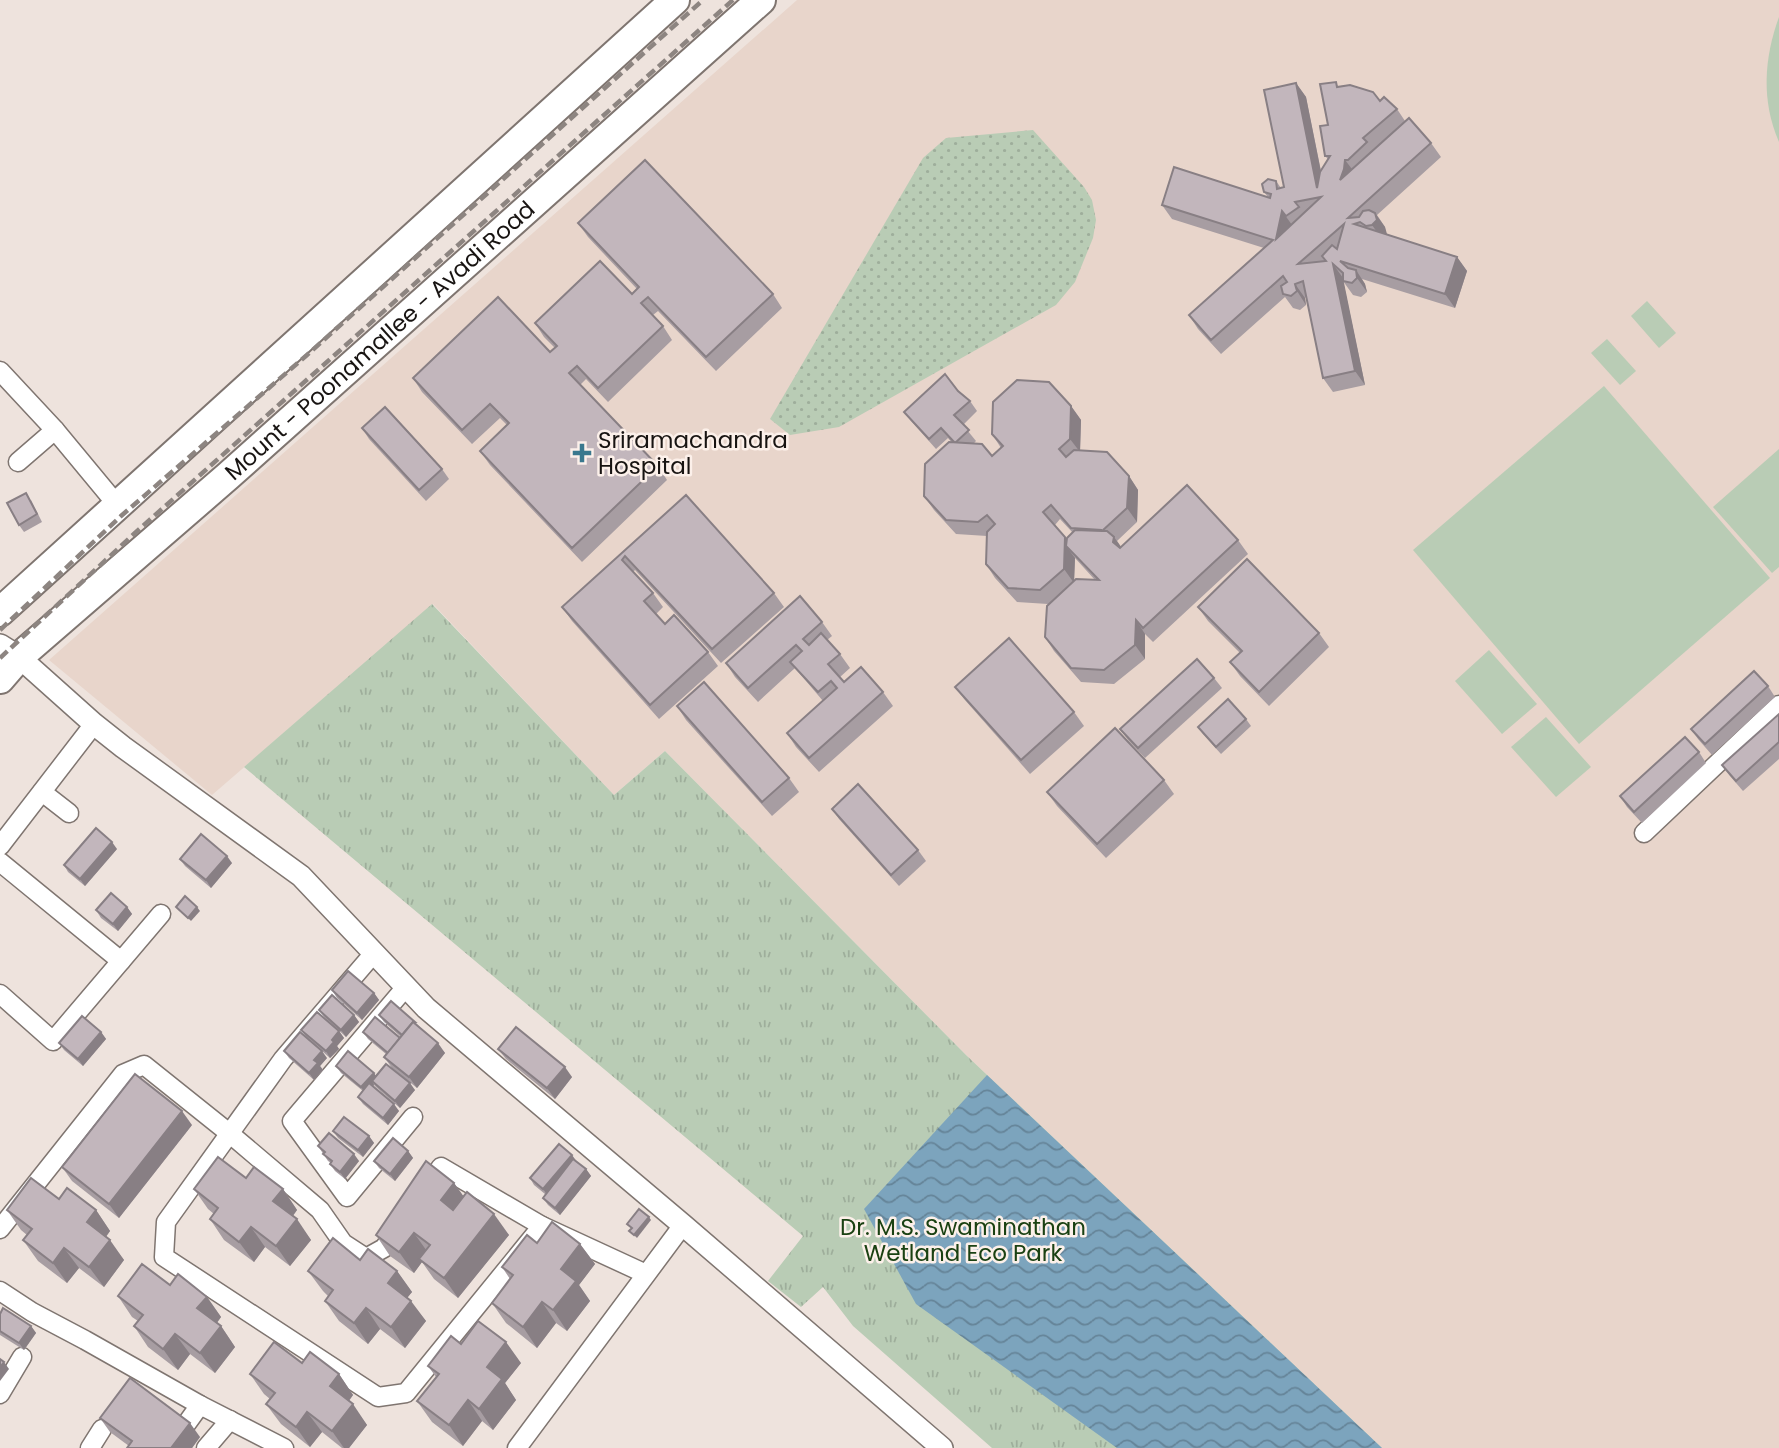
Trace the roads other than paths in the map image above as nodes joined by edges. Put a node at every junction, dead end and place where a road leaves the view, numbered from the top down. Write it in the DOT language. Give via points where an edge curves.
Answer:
graph roads {
  1 [pos="675,0"];
  2 [pos="761,0"];
  3 [pos="0,371"];
  4 [pos="55,430"];
  5 [pos="18,462"];
  6 [pos="118,506"];
  7 [pos="0,612"];
  8 [pos="9,651"];
  9 [pos="0,679"];
  10 [pos="1779,705"];
  11 [pos="94,723"];
  12 [pos="42,792"];
  13 [pos="69,813"];
  14 [pos="1644,833"];
  15 [pos="0,846"];
  16 [pos="0,862"];
  17 [pos="161,914"];
  18 [pos="374,953"];
  19 [pos="121,961"];
  20 [pos="405,988"];
  21 [pos="0,994"];
  22 [pos="413,1117"];
  23 [pos="229,1133"];
  24 [pos="683,1225"];
  25 [pos="542,1226"];
  26 [pos="0,1229"];
  27 [pos="646,1274"];
  28 [pos="0,1291"];
  29 [pos="22,1357"];
  30 [pos="0,1394"];
  31 [pos="200,1405"];
  32 [pos="230,1420"];
  33 [pos="102,1429"];
  34 [pos="90,1448"];
  35 [pos="169,1448"];
  36 [pos="206,1448"];
  37 [pos="284,1448"];
  38 [pos="517,1448"];
  39 [pos="942,1448"];
  1 -- 6 [label="main road"];
  2 -- 8 [label="main road, Mount - Poonamallee - Avadi Road" via="229,476"];
  3 -- 4 [label="street"];
  4 -- 5 [label="street"];
  4 -- 6 [label="street"];
  6 -- 7 [label="main road"];
  8 -- 9 [label="main road, Mount - Poonamallee - Avadi Road"];
  8 -- 11 [label="street"];
  10 -- 14 [label="street"];
  11 -- 12 [label="street"];
  11 -- 18 [label="street" via="301,876"];
  12 -- 13 [label="street"];
  12 -- 15 [label="street"];
  16 -- 19 [label="street"];
  17 -- 19 [label="street"];
  18 -- 20 [label="street"];
  18 -- 23 [label="street" via="283,1059"];
  19 -- 21 [label="street" via="53,1041"];
  20 -- 22 [label="street" via="292,1121 347,1197"];
  20 -- 24 [label="street"];
  23 -- 25 [label="street" via="320,1210 343,1243 366,1258 384,1248 441,1167"];
  23 -- 25 [label="street" via="166,1222 164,1257 378,1397 405,1393"];
  23 -- 26 [label="street" via="144,1065 123,1074"];
  24 -- 27 [label="street"];
  24 -- 39 [label="street"];
  25 -- 27 [label="street"];
  27 -- 38 [label="street"];
  28 -- 31 [label="street"];
  29 -- 30 [label="street"];
  31 -- 32 [label="street"];
  31 -- 35 [label="street"];
  32 -- 36 [label="street"];
  32 -- 37 [label="street"];
  33 -- 34 [label="street"];
}
